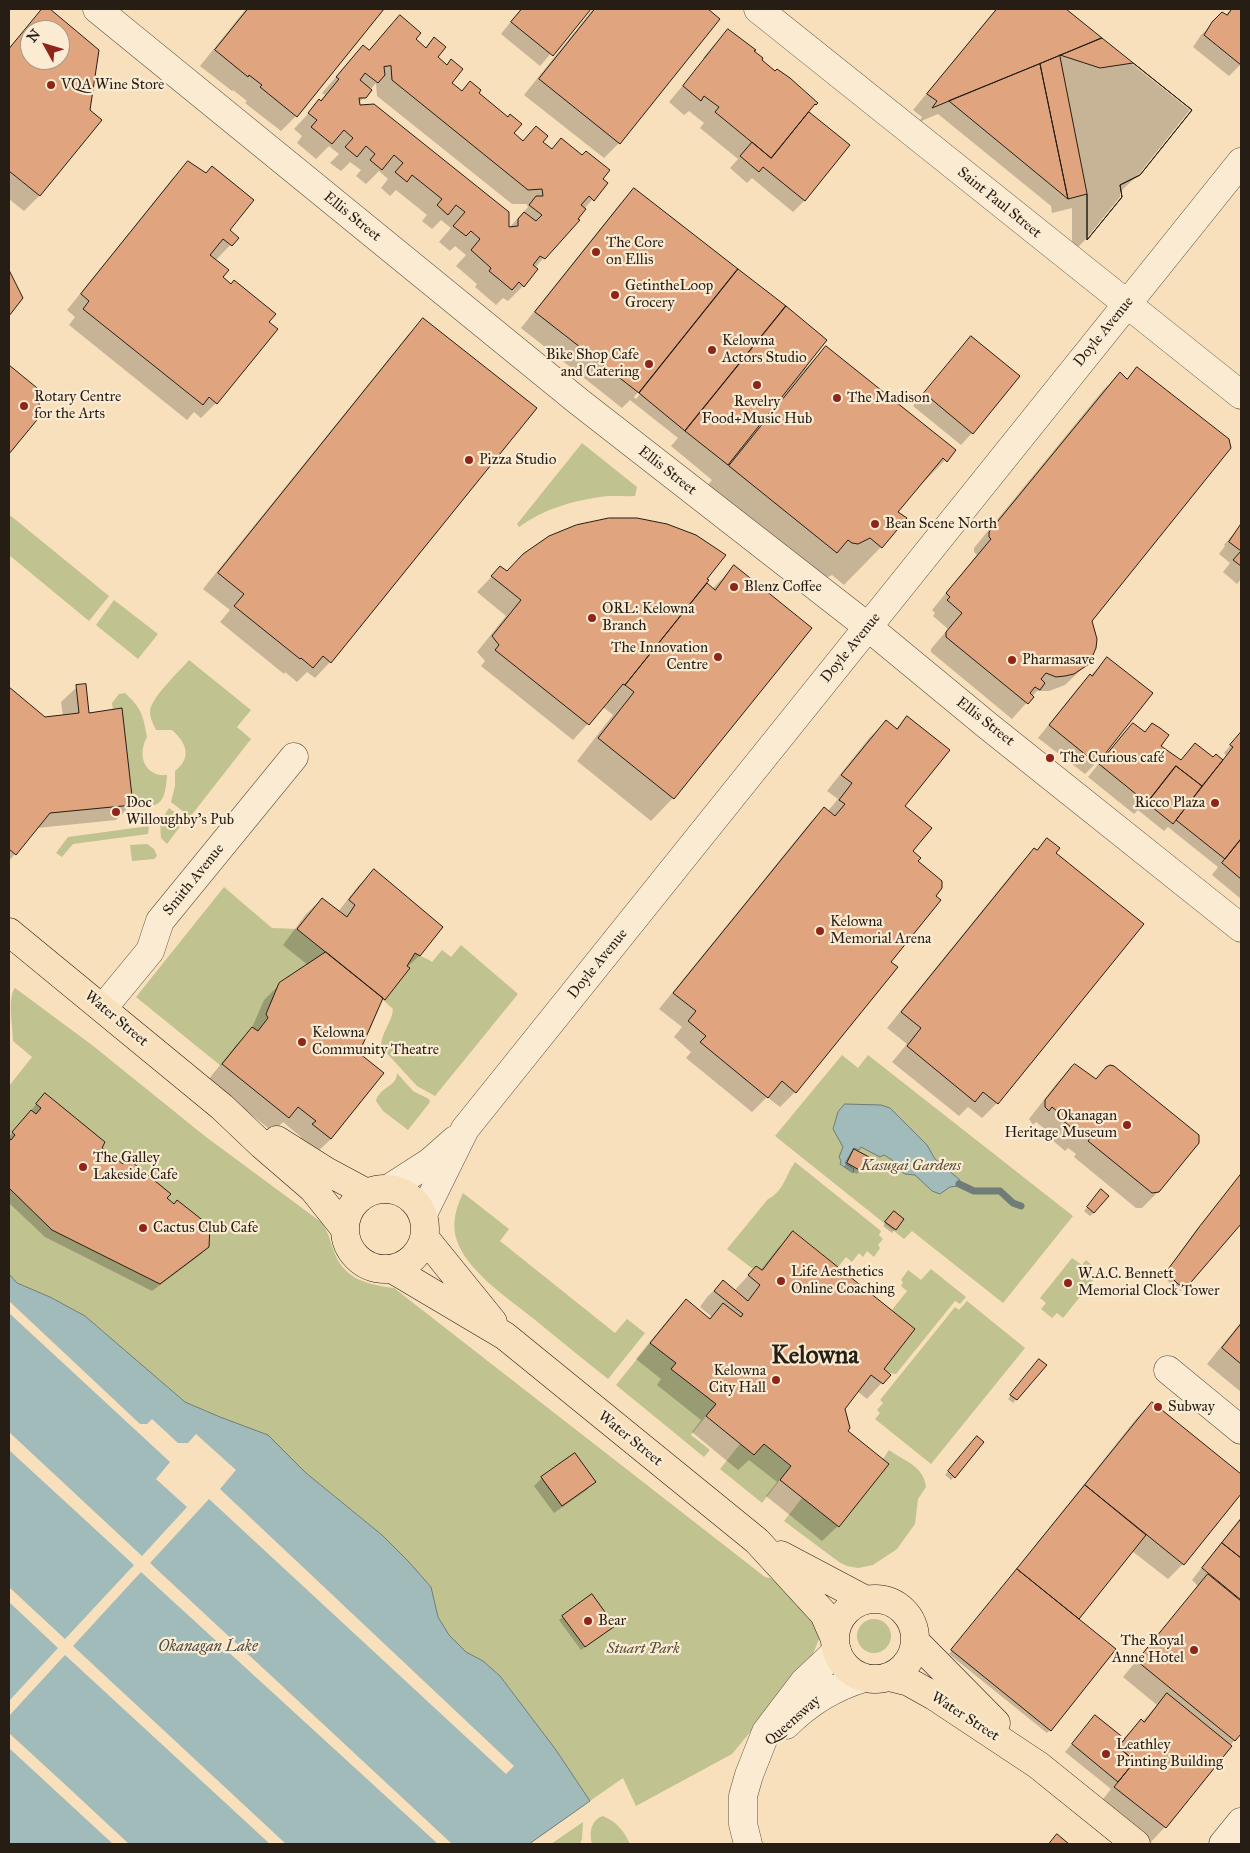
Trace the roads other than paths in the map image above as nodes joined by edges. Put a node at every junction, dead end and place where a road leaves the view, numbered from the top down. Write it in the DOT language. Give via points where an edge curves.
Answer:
graph roads {
  1 [pos="97,9"];
  2 [pos="758,9"];
  3 [pos="1241,162"];
  4 [pos="1126,304"];
  5 [pos="1241,395"];
  6 [pos="868,627"];
  7 [pos="294,757"];
  8 [pos="1241,928"];
  9 [pos="9,932"];
  10 [pos="103,1008"];
  11 [pos="222,1107"];
  12 [pos="462,1134"];
  13 [pos="378,1191"];
  14 [pos="424,1226"];
  15 [pos="345,1230"];
  16 [pos="392,1269"];
  17 [pos="505,1336"];
  18 [pos="1174,1376"];
  19 [pos="1241,1430"];
  20 [pos="757,1541"];
  21 [pos="866,1600"];
  22 [pos="916,1642"];
  23 [pos="835,1644"];
  24 [pos="877,1678"];
  25 [pos="758,1751"];
  26 [pos="1038,1765"];
  27 [pos="1241,1822"];
  28 [pos="748,1844"];
  29 [pos="1136,1844"];
  30 [pos="1223,1844"];
  1 -- 6 [label="street, Ellis Street" via="578,401"];
  2 -- 4 [label="street, Saint Paul Street"];
  3 -- 4 [label="street, Doyle Avenue"];
  4 -- 5 [label="street, Saint Paul Street"];
  4 -- 6 [label="street, Doyle Avenue"];
  6 -- 8 [label="street, Ellis Street"];
  6 -- 12 [label="street, Doyle Avenue"];
  7 -- 10 [label="street, Smith Avenue" via="160,921 150,951"];
  9 -- 10 [label="main road, Water Street"];
  10 -- 11 [label="main road, Water Street"];
  11 -- 13 [label="main road, Water Street" via="326,1171"];
  11 -- 15 [label="main road, Water Street" via="313,1189"];
  12 -- 13 [label="street, Doyle Avenue" via="430,1162"];
  12 -- 14 [label="street, Doyle Avenue"];
  13 -- 14 [label="main road" via="398,1190 408,1195 417,1204"];
  13 -- 15 [label="main road" via="358,1199 351,1207"];
  14 -- 16 [label="main road" via="421,1250 413,1260"];
  14 -- 17 [label="main road, Water Street"];
  15 -- 16 [label="main road" via="351,1251 359,1260 374,1268"];
  16 -- 17 [label="main road, Water Street"];
  17 -- 20 [label="main road, Water Street"];
  18 -- 19 [label="street"];
  20 -- 21 [label="main road, Water Street"];
  20 -- 23 [label="main road, Water Street" via="824,1614"];
  21 -- 22 [label="main road" via="880,1598 896,1604 908,1615"];
  21 -- 23 [label="main road" via="853,1605 838,1622"];
  22 -- 24 [label="main road" via="913,1654 899,1672"];
  22 -- 26 [label="main road, Water Street"];
  23 -- 24 [label="main road" via="843,1663 852,1673"];
  23 -- 25 [label="street, Queensway" via="766,1732"];
  24 -- 25 [label="street, Queensway" via="836,1687 795,1716"];
  24 -- 26 [label="main road, Water Street" via="909,1682"];
  25 -- 28 [label="street" via="743,1796 743,1824"];
  26 -- 29 [label="main road, Water Street"];
  27 -- 30 [label="street"];
}
